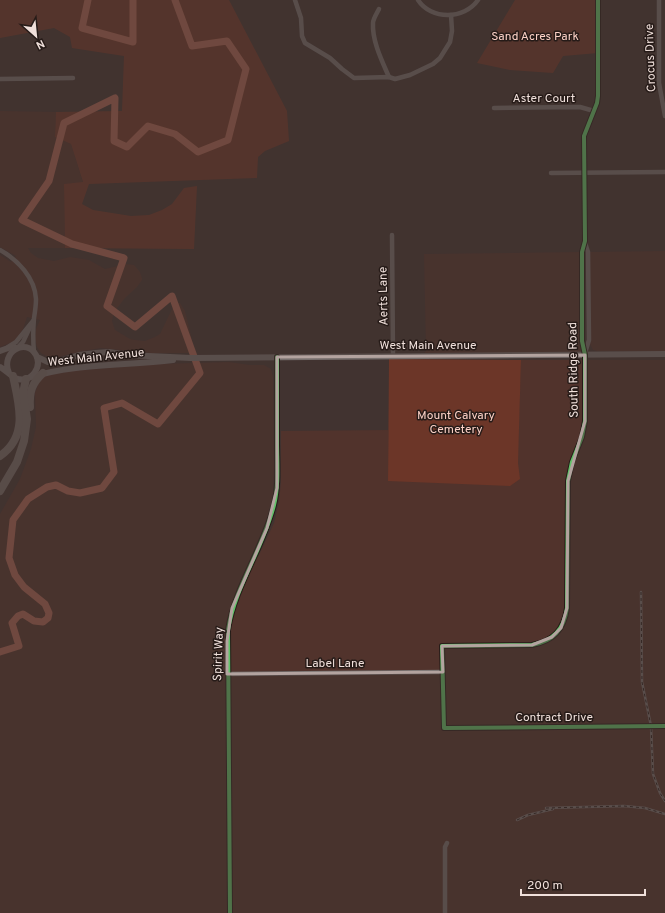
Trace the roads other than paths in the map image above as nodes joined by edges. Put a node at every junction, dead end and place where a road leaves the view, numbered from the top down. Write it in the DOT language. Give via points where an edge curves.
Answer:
graph roads {
  1 [pos="295,0"];
  2 [pos="418,0"];
  3 [pos="478,0"];
  4 [pos="598,0"];
  5 [pos="659,0"];
  6 [pos="379,9"];
  7 [pos="451,15"];
  8 [pos="389,77"];
  9 [pos="73,78"];
  10 [pos="0,79"];
  11 [pos="494,108"];
  12 [pos="594,111"];
  13 [pos="665,116"];
  14 [pos="665,172"];
  15 [pos="551,173"];
  16 [pos="585,173"];
  17 [pos="392,235"];
  18 [pos="0,250"];
  19 [pos="33,320"];
  20 [pos="18,348"];
  21 [pos="3,350"];
  22 [pos="665,354"];
  23 [pos="36,355"];
  24 [pos="585,355"];
  25 [pos="393,356"];
  26 [pos="277,357"];
  27 [pos="191,358"];
  28 [pos="0,367"];
  29 [pos="43,373"];
  30 [pos="11,375"];
  31 [pos="27,378"];
  32 [pos="26,431"];
  33 [pos="0,456"];
  34 [pos="0,492"];
  35 [pos="442,672"];
  36 [pos="227,674"];
  37 [pos="665,726"];
  38 [pos="444,728"];
  39 [pos="447,843"];
  40 [pos="230,913"];
  41 [pos="445,913"];
  1 -- 8 [label="street" via="305,43 330,58 354,78"];
  2 -- 7 [label="street" via="431,11"];
  3 -- 7 [label="street" via="462,12"];
  4 -- 12 [label="street, South Ridge Road" via="598,103"];
  5 -- 13 [label="street, Crocus Drive" via="659,83"];
  6 -- 8 [label="street" via="373,22 374,34"];
  7 -- 8 [label="street" via="450,42 440,58 410,75 395,79"];
  9 -- 10 [label="street"];
  11 -- 12 [label="street, Aster Court" via="580,107"];
  12 -- 16 [label="street, South Ridge Road" via="584,136"];
  14 -- 16 [label="street"];
  15 -- 16 [label="street"];
  16 -- 24 [label="street, South Ridge Road" via="585,241 582,252 582,341"];
  17 -- 25 [label="street, Aerts Lane"];
  18 -- 19 [label="street" via="17,262 29,277 35,295"];
  19 -- 20 [label="street"];
  19 -- 21 [label="street" via="16,342"];
  19 -- 23 [label="street"];
  20 -- 21 [label="main road"];
  20 -- 23 [label="main road" via="27,348"];
  20 -- 30 [label="main road" via="7,358 6,364"];
  22 -- 24 [label="main road, West Main Avenue"];
  23 -- 27 [label="main road, West Main Avenue" via="48,362 109,352"];
  23 -- 31 [label="main road" via="36,371"];
  24 -- 25 [label="main road, West Main Avenue"];
  24 -- 35 [label="street, South Ridge Road" via="585,421 568,481 566,618 561,628 541,643 442,646"];
  25 -- 26 [label="main road, West Main Avenue"];
  26 -- 27 [label="main road, West Main Avenue"];
  26 -- 36 [label="street, Spirit Way" via="277,488 267,528 232,608 227,641"];
  27 -- 29 [label="main road, West Main Avenue" via="91,366"];
  28 -- 30 [label="main road"];
  29 -- 31 [label="main road, West Main Avenue"];
  29 -- 32 [label="highway" via="30,390 30,419"];
  30 -- 31 [label="main road"];
  30 -- 33 [label="highway" via="20,421 15,438"];
  31 -- 32 [label="highway" via="24,393"];
  32 -- 34 [label="highway" via="21,451"];
  35 -- 36 [label="street, Label Lane"];
  35 -- 38 [label="street, South Ridge Road"];
  36 -- 40 [label="street, Spirit Way"];
  37 -- 38 [label="street, Contract Drive"];
  39 -- 41 [label="street" via="444,847"];
}
